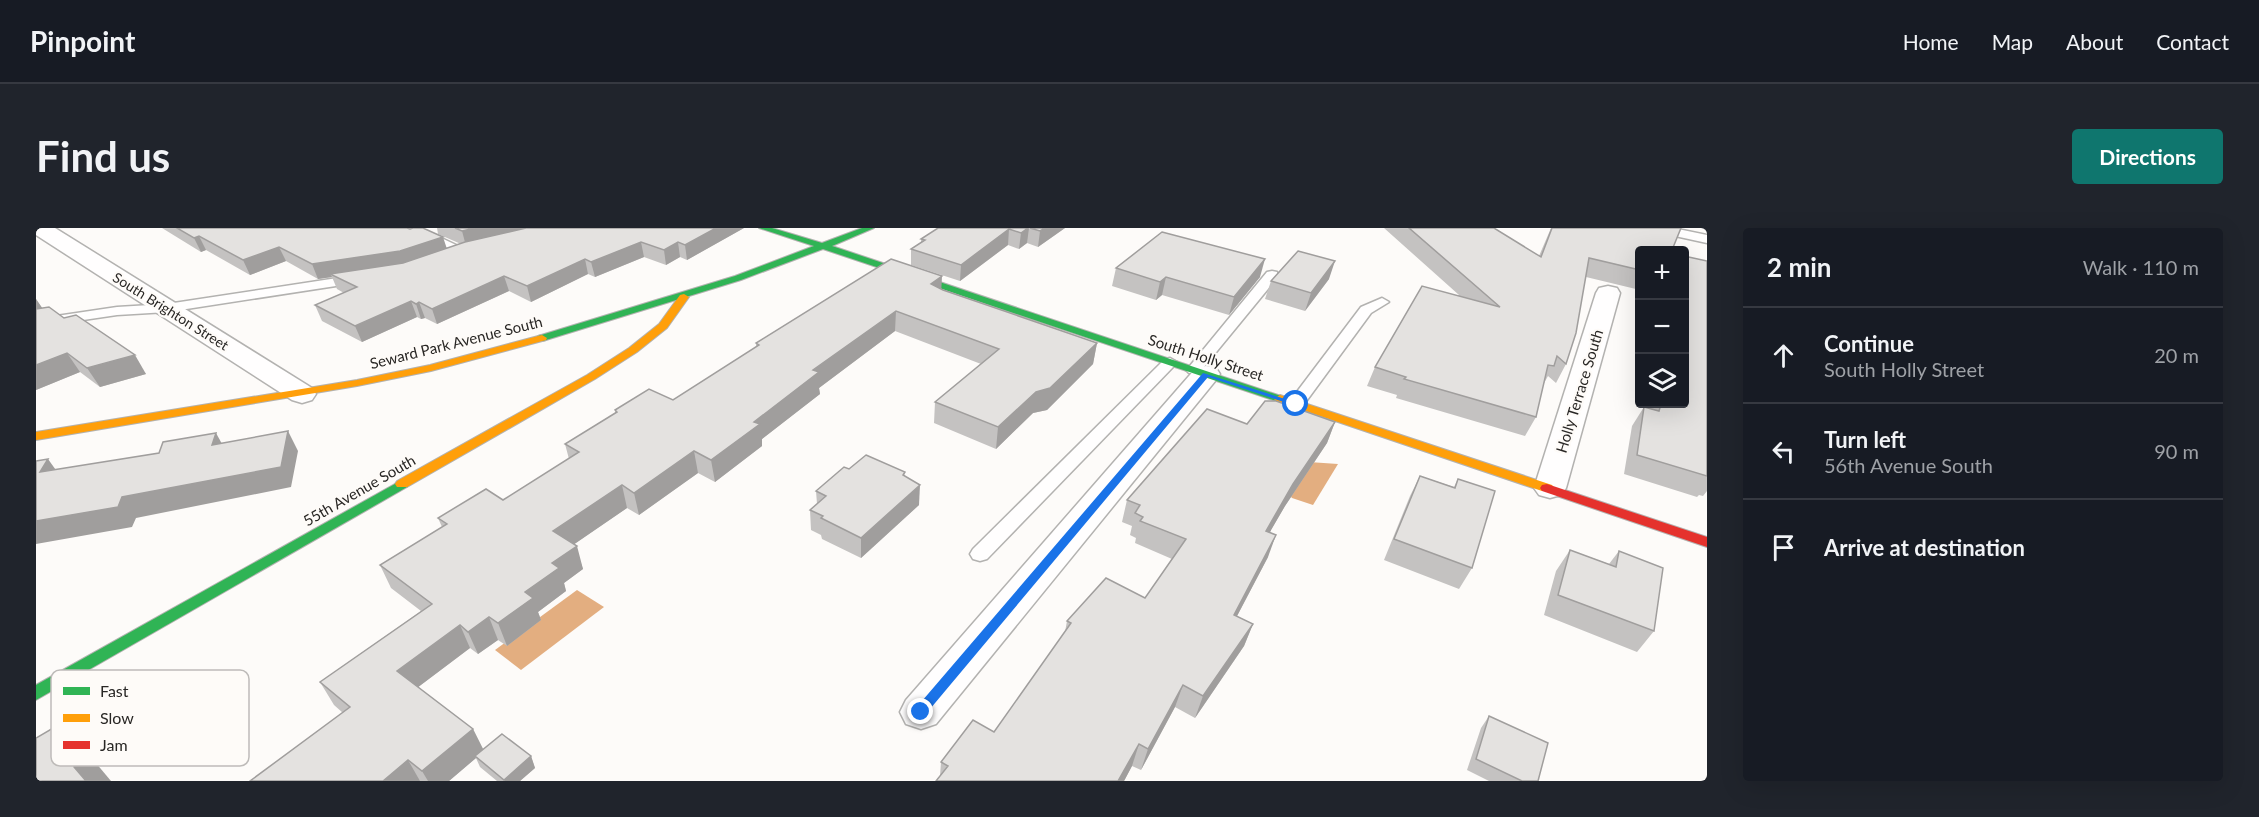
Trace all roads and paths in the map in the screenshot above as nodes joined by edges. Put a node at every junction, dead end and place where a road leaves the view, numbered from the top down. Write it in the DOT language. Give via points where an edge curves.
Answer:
graph roads {
  1 [pos="40,228"];
  2 [pos="410,228"];
  3 [pos="763,228"];
  4 [pos="870,228"];
  5 [pos="1656,228"];
  6 [pos="1707,239"];
  7 [pos="826,247"];
  8 [pos="446,259"];
  9 [pos="1272,275"];
  10 [pos="374,277"];
  11 [pos="1608,293"];
  12 [pos="684,297"];
  13 [pos="1382,302"];
  14 [pos="167,308"];
  15 [pos="36,323"];
  16 [pos="1170,362"];
  17 [pos="1200,372"];
  18 [pos="302,394"];
  19 [pos="1296,404"];
  20 [pos="36,436"];
  21 [pos="1550,488"];
  22 [pos="1707,542"];
  23 [pos="980,554"];
  24 [pos="76,670"];
  25 [pos="51,684"];
  26 [pos="36,693"];
  27 [pos="921,712"];
  1 -- 14 [label="street, South Brighton Street"];
  2 -- 8 [label="lane" via="471,251"];
  3 -- 7 [label="street, South Holly Street"];
  4 -- 7 [label="street, Seward Park Avenue South"];
  5 -- 6 [label="lane"];
  7 -- 12 [label="street, Seward Park Avenue South"];
  7 -- 16 [label="street, South Holly Street"];
  9 -- 17 [label="lane"];
  10 -- 14 [label="lane"];
  11 -- 21 [label="street, Holly Terrace South"];
  12 -- 18 [label="street, Seward Park Avenue South" via="406,374"];
  12 -- 24 [label="street, 55th Avenue South" via="663,326 591,377"];
  13 -- 19 [label="lane" via="1366,310"];
  14 -- 15 [label="lane"];
  14 -- 18 [label="street, South Brighton Street"];
  16 -- 17 [label="street, South Holly Street"];
  16 -- 23 [label="lane"];
  17 -- 19 [label="street, South Holly Street"];
  17 -- 27 [label="street"];
  18 -- 20 [label="street, Seward Park Avenue South"];
  19 -- 21 [label="street, South Holly Street"];
  21 -- 22 [label="street, South Holly Street"];
  25 -- 26 [label="street, 55th Avenue South"];
}
